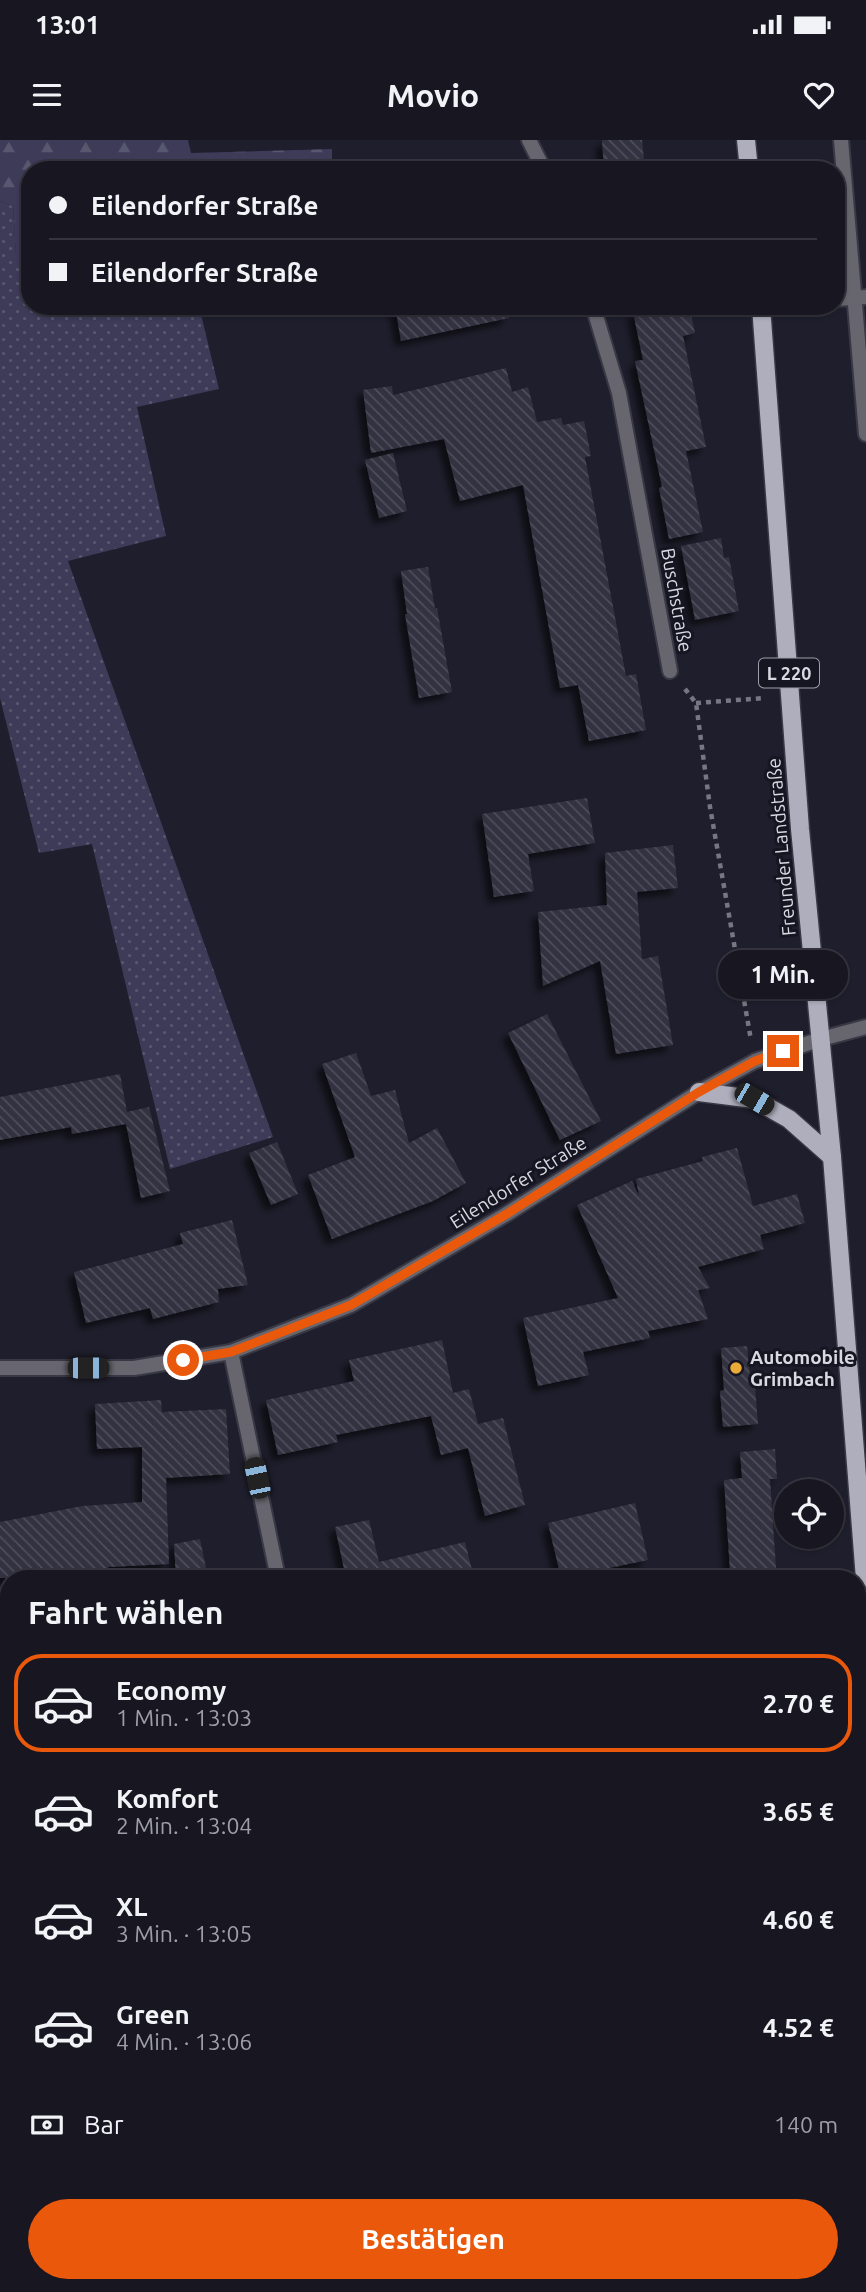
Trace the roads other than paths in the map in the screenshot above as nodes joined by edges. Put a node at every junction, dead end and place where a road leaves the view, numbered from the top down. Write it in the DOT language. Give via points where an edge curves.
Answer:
graph roads {
  1 [pos="529,140"];
  2 [pos="746,140"];
  3 [pos="841,140"];
  4 [pos="540,161"];
  5 [pos="748,161"];
  6 [pos="844,161"];
  7 [pos="845,173"];
  8 [pos="860,298"];
  9 [pos="596,315"];
  10 [pos="762,315"];
  11 [pos="866,434"];
  12 [pos="670,671"];
  13 [pos="866,1027"];
  14 [pos="821,1039"];
  15 [pos="699,1092"];
  16 [pos="832,1157"];
  17 [pos="231,1352"];
  18 [pos="0,1368"];
  19 [pos="276,1570"];
  20 [pos="864,1570"];
  1 -- 4 [label="street"];
  2 -- 5 [label="main road"];
  3 -- 6 [label="street"];
  7 -- 8 [label="street"];
  8 -- 11 [label="street"];
  9 -- 12 [label="street, Buschstraße" via="619,393"];
  10 -- 14 [label="main road, Freunder Landstraße / L 220" via="806,903"];
  13 -- 14 [label="street, Eilendorfer Straße"];
  14 -- 15 [label="street, Eilendorfer Straße" via="755,1061"];
  14 -- 16 [label="main road, Freunder Landstraße / L 220"];
  15 -- 16 [label="main road" via="754,1099 789,1119"];
  15 -- 17 [label="street, Eilendorfer Straße" via="505,1215 351,1305"];
  16 -- 20 [label="main road, Freunder Landstraße / L 220"];
  17 -- 18 [label="street, Eilendorfer Straße" via="134,1368"];
  17 -- 19 [label="street"];
}
